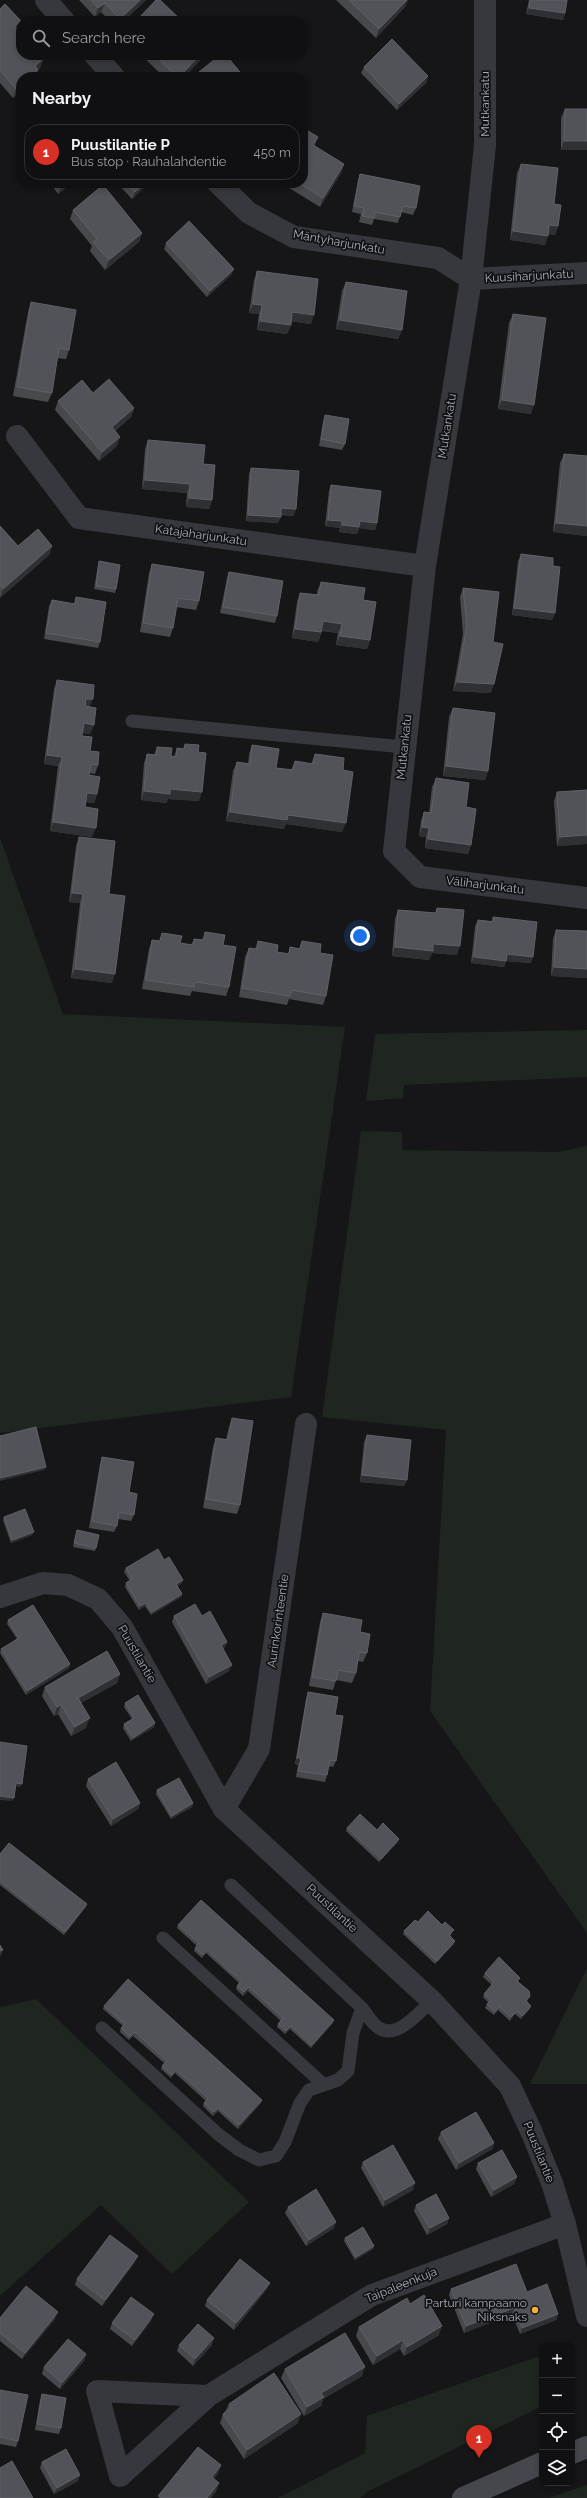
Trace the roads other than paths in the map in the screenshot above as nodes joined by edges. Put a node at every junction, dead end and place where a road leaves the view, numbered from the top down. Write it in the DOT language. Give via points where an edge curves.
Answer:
graph roads {
  1 [pos="46,0"];
  2 [pos="485,0"];
  3 [pos="60,16"];
  4 [pos="99,60"];
  5 [pos="109,72"];
  6 [pos="223,188"];
  7 [pos="587,273"];
  8 [pos="471,279"];
  9 [pos="17,436"];
  10 [pos="424,566"];
  11 [pos="132,721"];
  12 [pos="404,746"];
  13 [pos="394,851"];
  14 [pos="587,898"];
  15 [pos="306,1424"];
  16 [pos="0,1597"];
  17 [pos="224,1809"];
  18 [pos="231,1885"];
  19 [pos="163,1938"];
  20 [pos="432,2001"];
  21 [pos="362,2008"];
  22 [pos="102,2028"];
  23 [pos="323,2084"];
  24 [pos="564,2224"];
  25 [pos="587,2316"];
  26 [pos="208,2396"];
  27 [pos="587,2447"];
  28 [pos="575,2452"];
  29 [pos="539,2464"];
  30 [pos="463,2498"];
  1 -- 3 [label="street"];
  2 -- 8 [label="street, Mutkankatu" via="485,145"];
  4 -- 5 [label="street"];
  6 -- 8 [label="street, Mäntyharjunkatu" via="249,213 294,237 438,258"];
  7 -- 8 [label="street, Kuusiharjunkatu"];
  8 -- 10 [label="street, Mutkankatu"];
  9 -- 10 [label="street, Katajaharjunkatu" via="79,518"];
  10 -- 12 [label="street, Mutkankatu"];
  11 -- 12 [label="lane"];
  12 -- 13 [label="street, Mutkankatu"];
  13 -- 14 [label="street, Väliharjunkatu" via="420,877"];
  15 -- 17 [label="street, Aurinkorinteentie" via="259,1749"];
  16 -- 17 [label="street, Puustilantie" via="43,1583 68,1585 98,1599 122,1627"];
  17 -- 20 [label="street, Puustilantie"];
  18 -- 21 [label="lane"];
  19 -- 23 [label="lane"];
  20 -- 21 [label="lane" via="404,2025 392,2031 379,2028"];
  20 -- 24 [label="street, Puustilantie" via="510,2086 538,2147"];
  21 -- 23 [label="lane" via="353,2033 348,2071 338,2080"];
  22 -- 23 [label="lane" via="218,2134 239,2150 259,2160 276,2156 285,2142 300,2103 309,2090"];
  24 -- 25 [label="street, Puustilantie"];
  24 -- 26 [label="street, Taipaleenkuja" via="372,2295"];
  26 -- 26 [label="street, Taipaleenkuja" via="202,2401 120,2476 97,2391"];
  27 -- 28 [label="main road"];
  29 -- 30 [label="main road"];
}
